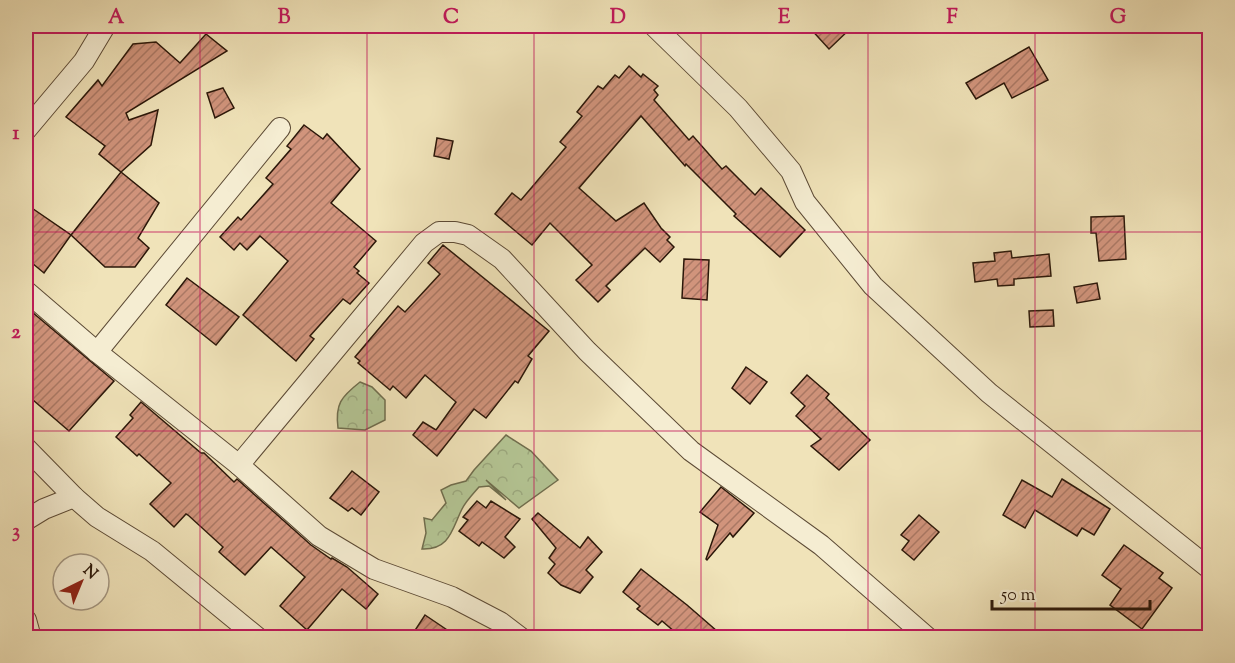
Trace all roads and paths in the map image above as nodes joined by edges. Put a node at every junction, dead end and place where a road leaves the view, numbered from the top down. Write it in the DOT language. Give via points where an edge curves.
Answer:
graph roads {
  1 [pos="105,26"];
  2 [pos="654,26"];
  3 [pos="280,128"];
  4 [pos="26,130"];
  5 [pos="26,291"];
  6 [pos="97,352"];
  7 [pos="26,448"];
  8 [pos="239,465"];
  9 [pos="74,497"];
  10 [pos="26,520"];
  11 [pos="1209,569"];
  12 [pos="26,620"];
  13 [pos="31,638"];
  14 [pos="258,638"];
  15 [pos="521,638"];
  16 [pos="928,638"];
  1 -- 4 [label="street" via="84,61"];
  2 -- 11 [label="street" via="738,108 791,171 805,202 873,286 989,393"];
  3 -- 6 [label="street"];
  5 -- 6 [label="street"];
  6 -- 8 [label="street"];
  7 -- 9 [label="street"];
  8 -- 15 [label="street" via="319,536 346,554 374,569 452,597 500,622"];
  8 -- 16 [label="street" via="424,243 440,232 468,235 502,259 587,351 691,451 821,545"];
  9 -- 10 [label="street"];
  9 -- 14 [label="street" via="97,517 176,568"];
  12 -- 13 [label="street"];
}
